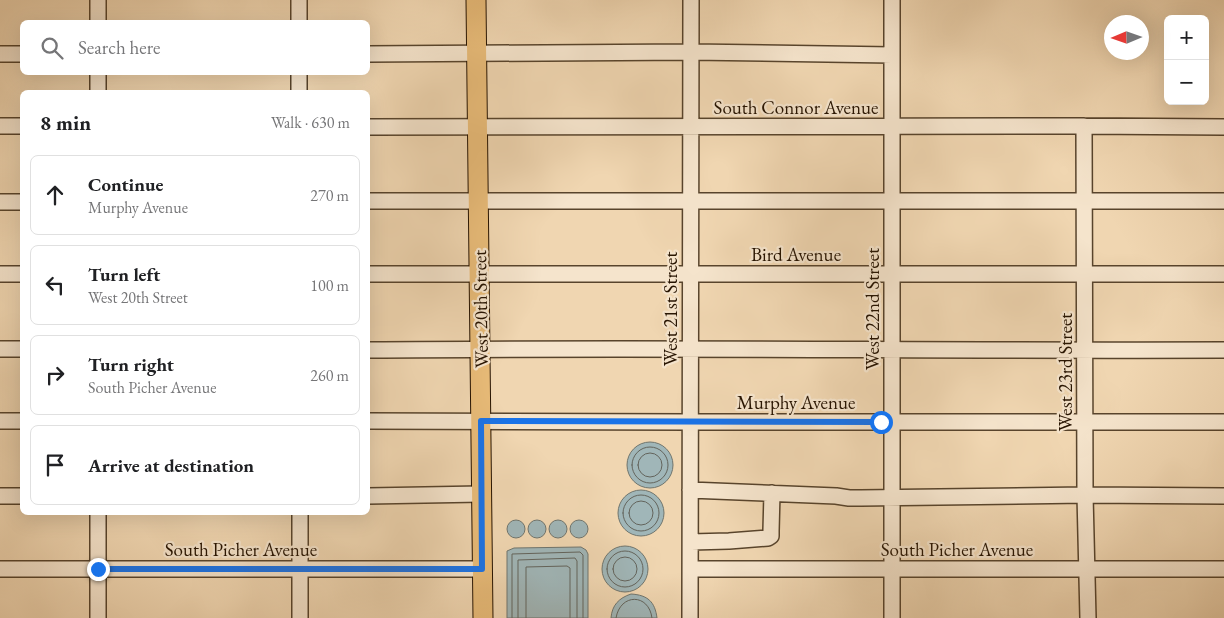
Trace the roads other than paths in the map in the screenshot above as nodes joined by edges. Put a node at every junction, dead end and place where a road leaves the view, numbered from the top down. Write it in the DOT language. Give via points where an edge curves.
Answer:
graph roads {
  1 [pos="98,0"];
  2 [pos="299,0"];
  3 [pos="476,0"];
  4 [pos="690,0"];
  5 [pos="892,0"];
  6 [pos="98,20"];
  7 [pos="299,20"];
  8 [pos="691,52"];
  9 [pos="477,53"];
  10 [pos="0,54"];
  11 [pos="20,54"];
  12 [pos="370,54"];
  13 [pos="892,54"];
  14 [pos="98,75"];
  15 [pos="299,75"];
  16 [pos="98,90"];
  17 [pos="299,90"];
  18 [pos="0,126"];
  19 [pos="20,126"];
  20 [pos="1084,126"];
  21 [pos="370,127"];
  22 [pos="478,127"];
  23 [pos="691,127"];
  24 [pos="892,127"];
  25 [pos="1224,127"];
  26 [pos="370,201"];
  27 [pos="478,201"];
  28 [pos="691,201"];
  29 [pos="892,201"];
  30 [pos="1084,201"];
  31 [pos="1224,201"];
  32 [pos="0,202"];
  33 [pos="20,202"];
  34 [pos="0,274"];
  35 [pos="20,274"];
  36 [pos="370,274"];
  37 [pos="479,274"];
  38 [pos="690,274"];
  39 [pos="892,274"];
  40 [pos="1085,274"];
  41 [pos="1224,274"];
  42 [pos="480,348"];
  43 [pos="0,349"];
  44 [pos="20,349"];
  45 [pos="690,349"];
  46 [pos="892,349"];
  47 [pos="370,350"];
  48 [pos="1085,350"];
  49 [pos="1224,350"];
  50 [pos="0,421"];
  51 [pos="20,421"];
  52 [pos="370,421"];
  53 [pos="481,421"];
  54 [pos="690,422"];
  55 [pos="892,422"];
  56 [pos="1085,422"];
  57 [pos="1224,422"];
  58 [pos="690,490"];
  59 [pos="772,493"];
  60 [pos="481,494"];
  61 [pos="1086,495"];
  62 [pos="0,496"];
  63 [pos="20,496"];
  64 [pos="370,496"];
  65 [pos="1224,496"];
  66 [pos="892,499"];
  67 [pos="98,515"];
  68 [pos="300,515"];
  69 [pos="691,542"];
  70 [pos="0,569"];
  71 [pos="98,569"];
  72 [pos="300,569"];
  73 [pos="482,569"];
  74 [pos="690,569"];
  75 [pos="892,569"];
  76 [pos="1224,569"];
  77 [pos="1087,570"];
  78 [pos="98,618"];
  79 [pos="300,618"];
  80 [pos="483,618"];
  81 [pos="690,618"];
  82 [pos="892,618"];
  83 [pos="1088,618"];
  1 -- 6 [label="street"];
  2 -- 7 [label="street"];
  3 -- 9 [label="main road, West 20th Street"];
  4 -- 8 [label="street, West 21st Street"];
  5 -- 13 [label="street, West 22nd Street"];
  8 -- 9 [label="street"];
  8 -- 13 [label="street"];
  8 -- 23 [label="street, West 21st Street"];
  9 -- 12 [label="street"];
  9 -- 22 [label="main road, West 20th Street"];
  10 -- 11 [label="street"];
  13 -- 24 [label="street, West 22nd Street"];
  14 -- 16 [label="street"];
  15 -- 17 [label="street"];
  18 -- 19 [label="street"];
  20 -- 24 [label="street, South Connor Avenue"];
  20 -- 25 [label="street, South Connor Avenue"];
  20 -- 30 [label="street, West 23rd Street"];
  21 -- 22 [label="street, South Connor Avenue"];
  22 -- 23 [label="street, South Connor Avenue"];
  22 -- 27 [label="main road, West 20th Street"];
  23 -- 24 [label="street, South Connor Avenue"];
  23 -- 28 [label="street, West 21st Street"];
  24 -- 29 [label="street, West 22nd Street"];
  26 -- 27 [label="street"];
  27 -- 28 [label="street"];
  27 -- 37 [label="main road, West 20th Street"];
  28 -- 29 [label="street"];
  28 -- 38 [label="street, West 21st Street"];
  29 -- 30 [label="street"];
  29 -- 39 [label="street, West 22nd Street"];
  30 -- 31 [label="street"];
  30 -- 40 [label="street, West 23rd Street"];
  32 -- 33 [label="street"];
  34 -- 35 [label="street"];
  36 -- 37 [label="street, Bird Avenue"];
  37 -- 38 [label="street, Bird Avenue"];
  37 -- 42 [label="main road, West 20th Street"];
  38 -- 39 [label="street, Bird Avenue"];
  38 -- 45 [label="street, West 21st Street"];
  39 -- 40 [label="street, Bird Avenue"];
  39 -- 46 [label="street, West 22nd Street"];
  40 -- 41 [label="street, Bird Avenue"];
  40 -- 48 [label="street, West 23rd Street"];
  42 -- 45 [label="street"];
  42 -- 47 [label="street"];
  42 -- 53 [label="main road, West 20th Street"];
  43 -- 44 [label="street"];
  45 -- 46 [label="street"];
  45 -- 54 [label="street, West 21st Street"];
  46 -- 48 [label="street"];
  46 -- 55 [label="street, West 22nd Street"];
  48 -- 49 [label="street"];
  48 -- 56 [label="street, West 23rd Street"];
  50 -- 51 [label="street"];
  52 -- 53 [label="street, Murphy Avenue"];
  53 -- 54 [label="street, Murphy Avenue"];
  53 -- 60 [label="main road, West 20th Street"];
  54 -- 55 [label="street, Murphy Avenue"];
  54 -- 58 [label="street, West 21st Street"];
  55 -- 56 [label="street, Murphy Avenue"];
  55 -- 66 [label="street, West 22nd Street"];
  56 -- 57 [label="street, Murphy Avenue"];
  56 -- 61 [label="street, West 23rd Street"];
  58 -- 59 [label="street"];
  58 -- 69 [label="street, West 21st Street"];
  59 -- 66 [label="street"];
  59 -- 69 [label="street" via="772,531 768,538"];
  60 -- 64 [label="street"];
  60 -- 73 [label="main road, West 20th Street"];
  61 -- 65 [label="street"];
  61 -- 66 [label="street"];
  61 -- 77 [label="street, West 23rd Street"];
  62 -- 63 [label="street"];
  66 -- 75 [label="street, West 22nd Street"];
  67 -- 71 [label="street"];
  68 -- 72 [label="street"];
  69 -- 74 [label="street, West 21st Street"];
  70 -- 71 [label="street, South Picher Avenue"];
  71 -- 72 [label="street, South Picher Avenue"];
  71 -- 78 [label="street"];
  72 -- 73 [label="street, South Picher Avenue"];
  72 -- 79 [label="street"];
  73 -- 80 [label="main road, West 20th Street"];
  74 -- 75 [label="street, South Picher Avenue"];
  74 -- 81 [label="street, West 21st Street"];
  75 -- 77 [label="street, South Picher Avenue"];
  75 -- 82 [label="street, West 22nd Street"];
  76 -- 77 [label="street, South Picher Avenue"];
  77 -- 83 [label="street, West 23rd Street"];
}
